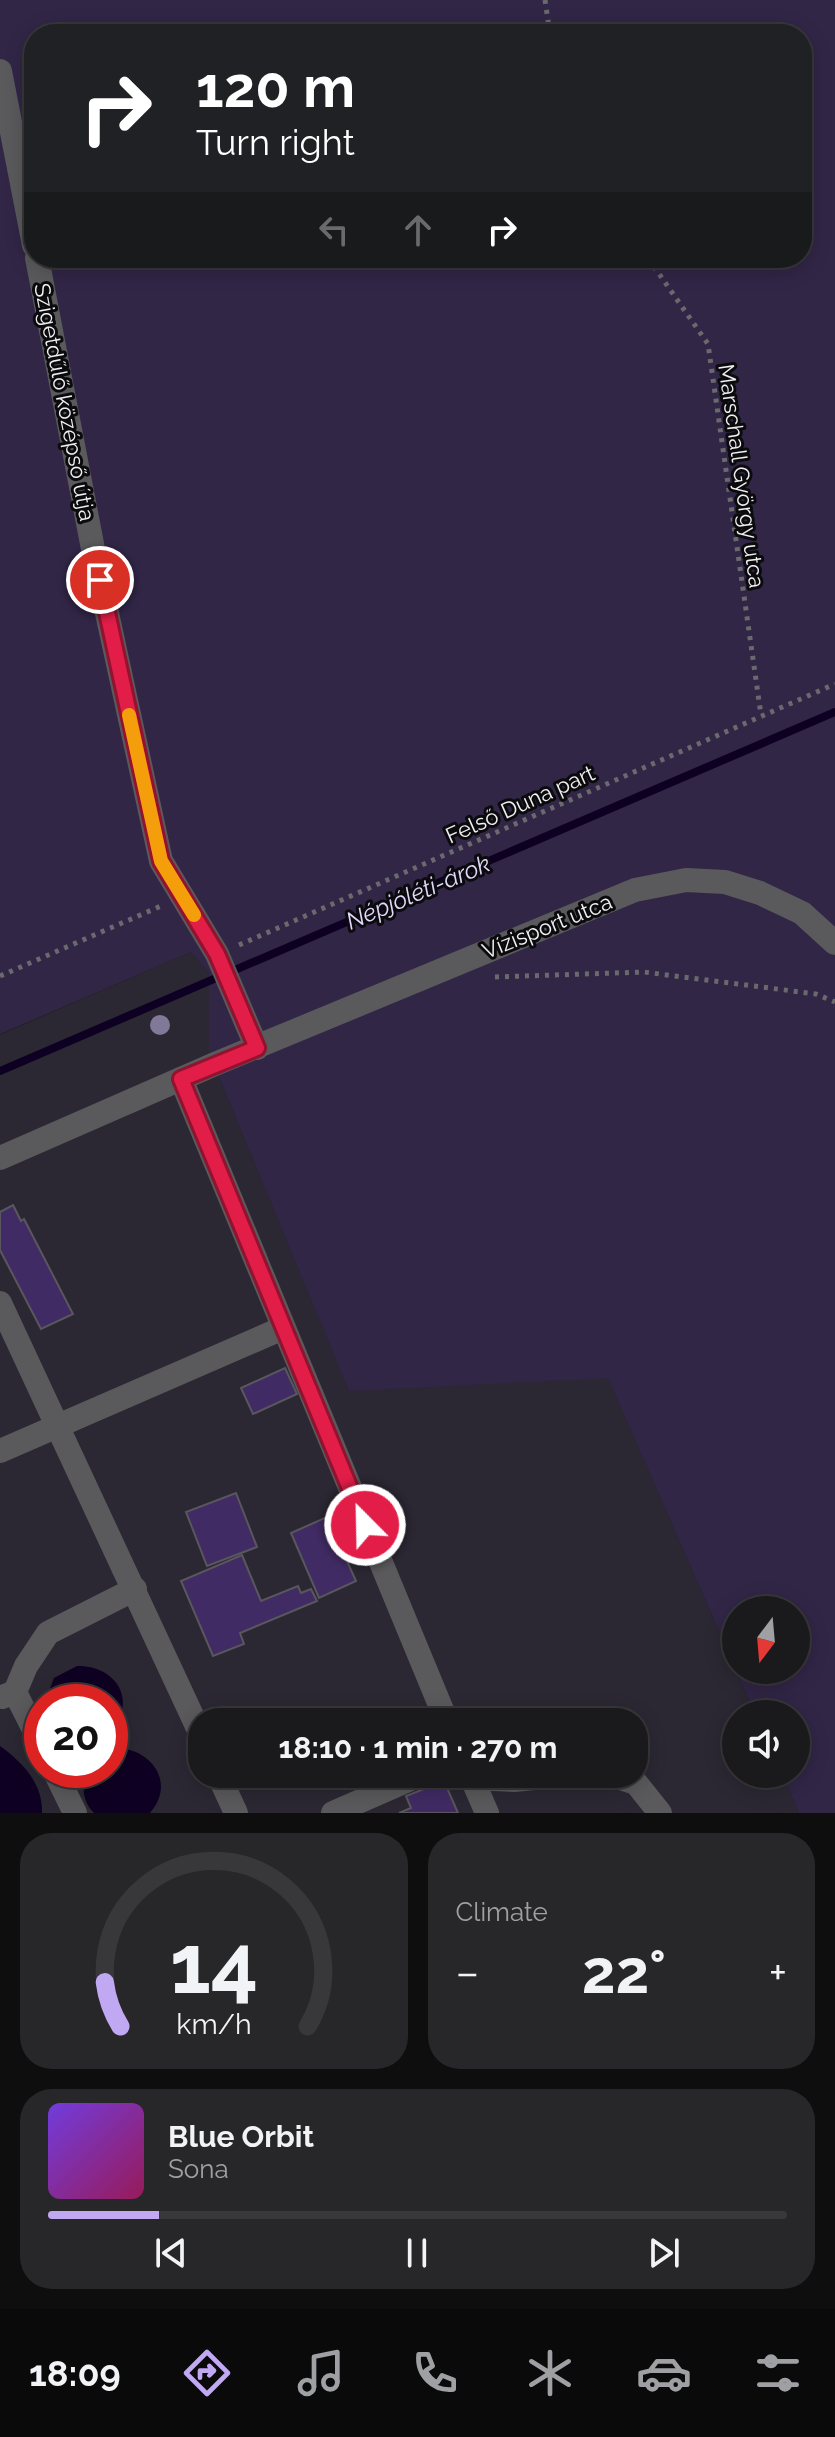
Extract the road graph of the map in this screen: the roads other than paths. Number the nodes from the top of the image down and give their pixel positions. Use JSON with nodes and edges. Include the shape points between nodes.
{"nodes":[{"id":1,"x":0,"y":71,"type":"edge"},
{"id":2,"x":24,"y":194,"type":"edge"},
{"id":3,"x":39,"y":268,"type":"edge"},
{"id":4,"x":835,"y":943,"type":"edge"},
{"id":5,"x":257,"y":1048,"type":"junction"},
{"id":6,"x":181,"y":1079,"type":"junction"},
{"id":7,"x":0,"y":1158,"type":"edge"},
{"id":8,"x":0,"y":1303,"type":"edge"},
{"id":9,"x":283,"y":1328,"type":"junction"},
{"id":10,"x":59,"y":1425,"type":"junction"},
{"id":11,"x":0,"y":1451,"type":"edge"},
{"id":12,"x":135,"y":1589,"type":"junction"},
{"id":13,"x":7,"y":1695,"type":"edge"},
{"id":14,"x":189,"y":1708,"type":"edge"},
{"id":15,"x":441,"y":1708,"type":"edge"},
{"id":16,"x":24,"y":1720,"type":"edge"},
{"id":17,"x":63,"y":1788,"type":"edge"},
{"id":18,"x":224,"y":1788,"type":"edge"},
{"id":19,"x":390,"y":1788,"type":"edge"},
{"id":20,"x":476,"y":1788,"type":"edge"},
{"id":21,"x":640,"y":1788,"type":"edge"},
{"id":22,"x":75,"y":1813,"type":"edge"},
{"id":23,"x":236,"y":1813,"type":"edge"},
{"id":24,"x":333,"y":1813,"type":"edge"},
{"id":25,"x":487,"y":1813,"type":"edge"},
{"id":26,"x":660,"y":1813,"type":"edge"}],
"edges":[{"from":1,"to":2,"type":"lane"},
{"from":3,"to":5,"type":"lane","name":"Szigetdűlő középső útja","via":[[161,861],[217,954]]},
{"from":4,"to":5,"type":"lane","name":"Vízisport utca","via":[[802,913],[760,893],[725,882],[686,880],[635,890]]},
{"from":5,"to":6,"type":"lane","name":"Vízisport utca"},
{"from":6,"to":7,"type":"lane","name":"Vízisport utca"},
{"from":6,"to":9,"type":"lane"},
{"from":8,"to":10,"type":"lane"},
{"from":9,"to":10,"type":"lane"},
{"from":9,"to":15,"type":"lane"},
{"from":10,"to":11,"type":"lane"},
{"from":10,"to":12,"type":"lane"},
{"from":12,"to":13,"type":"lane","via":[[48,1633]]},
{"from":12,"to":14,"type":"lane"},
{"from":13,"to":16,"type":"lane"},
{"from":17,"to":22,"type":"lane"},
{"from":18,"to":23,"type":"lane"},
{"from":19,"to":24,"type":"lane"},
{"from":20,"to":25,"type":"lane"},
{"from":21,"to":26,"type":"lane"}]}
